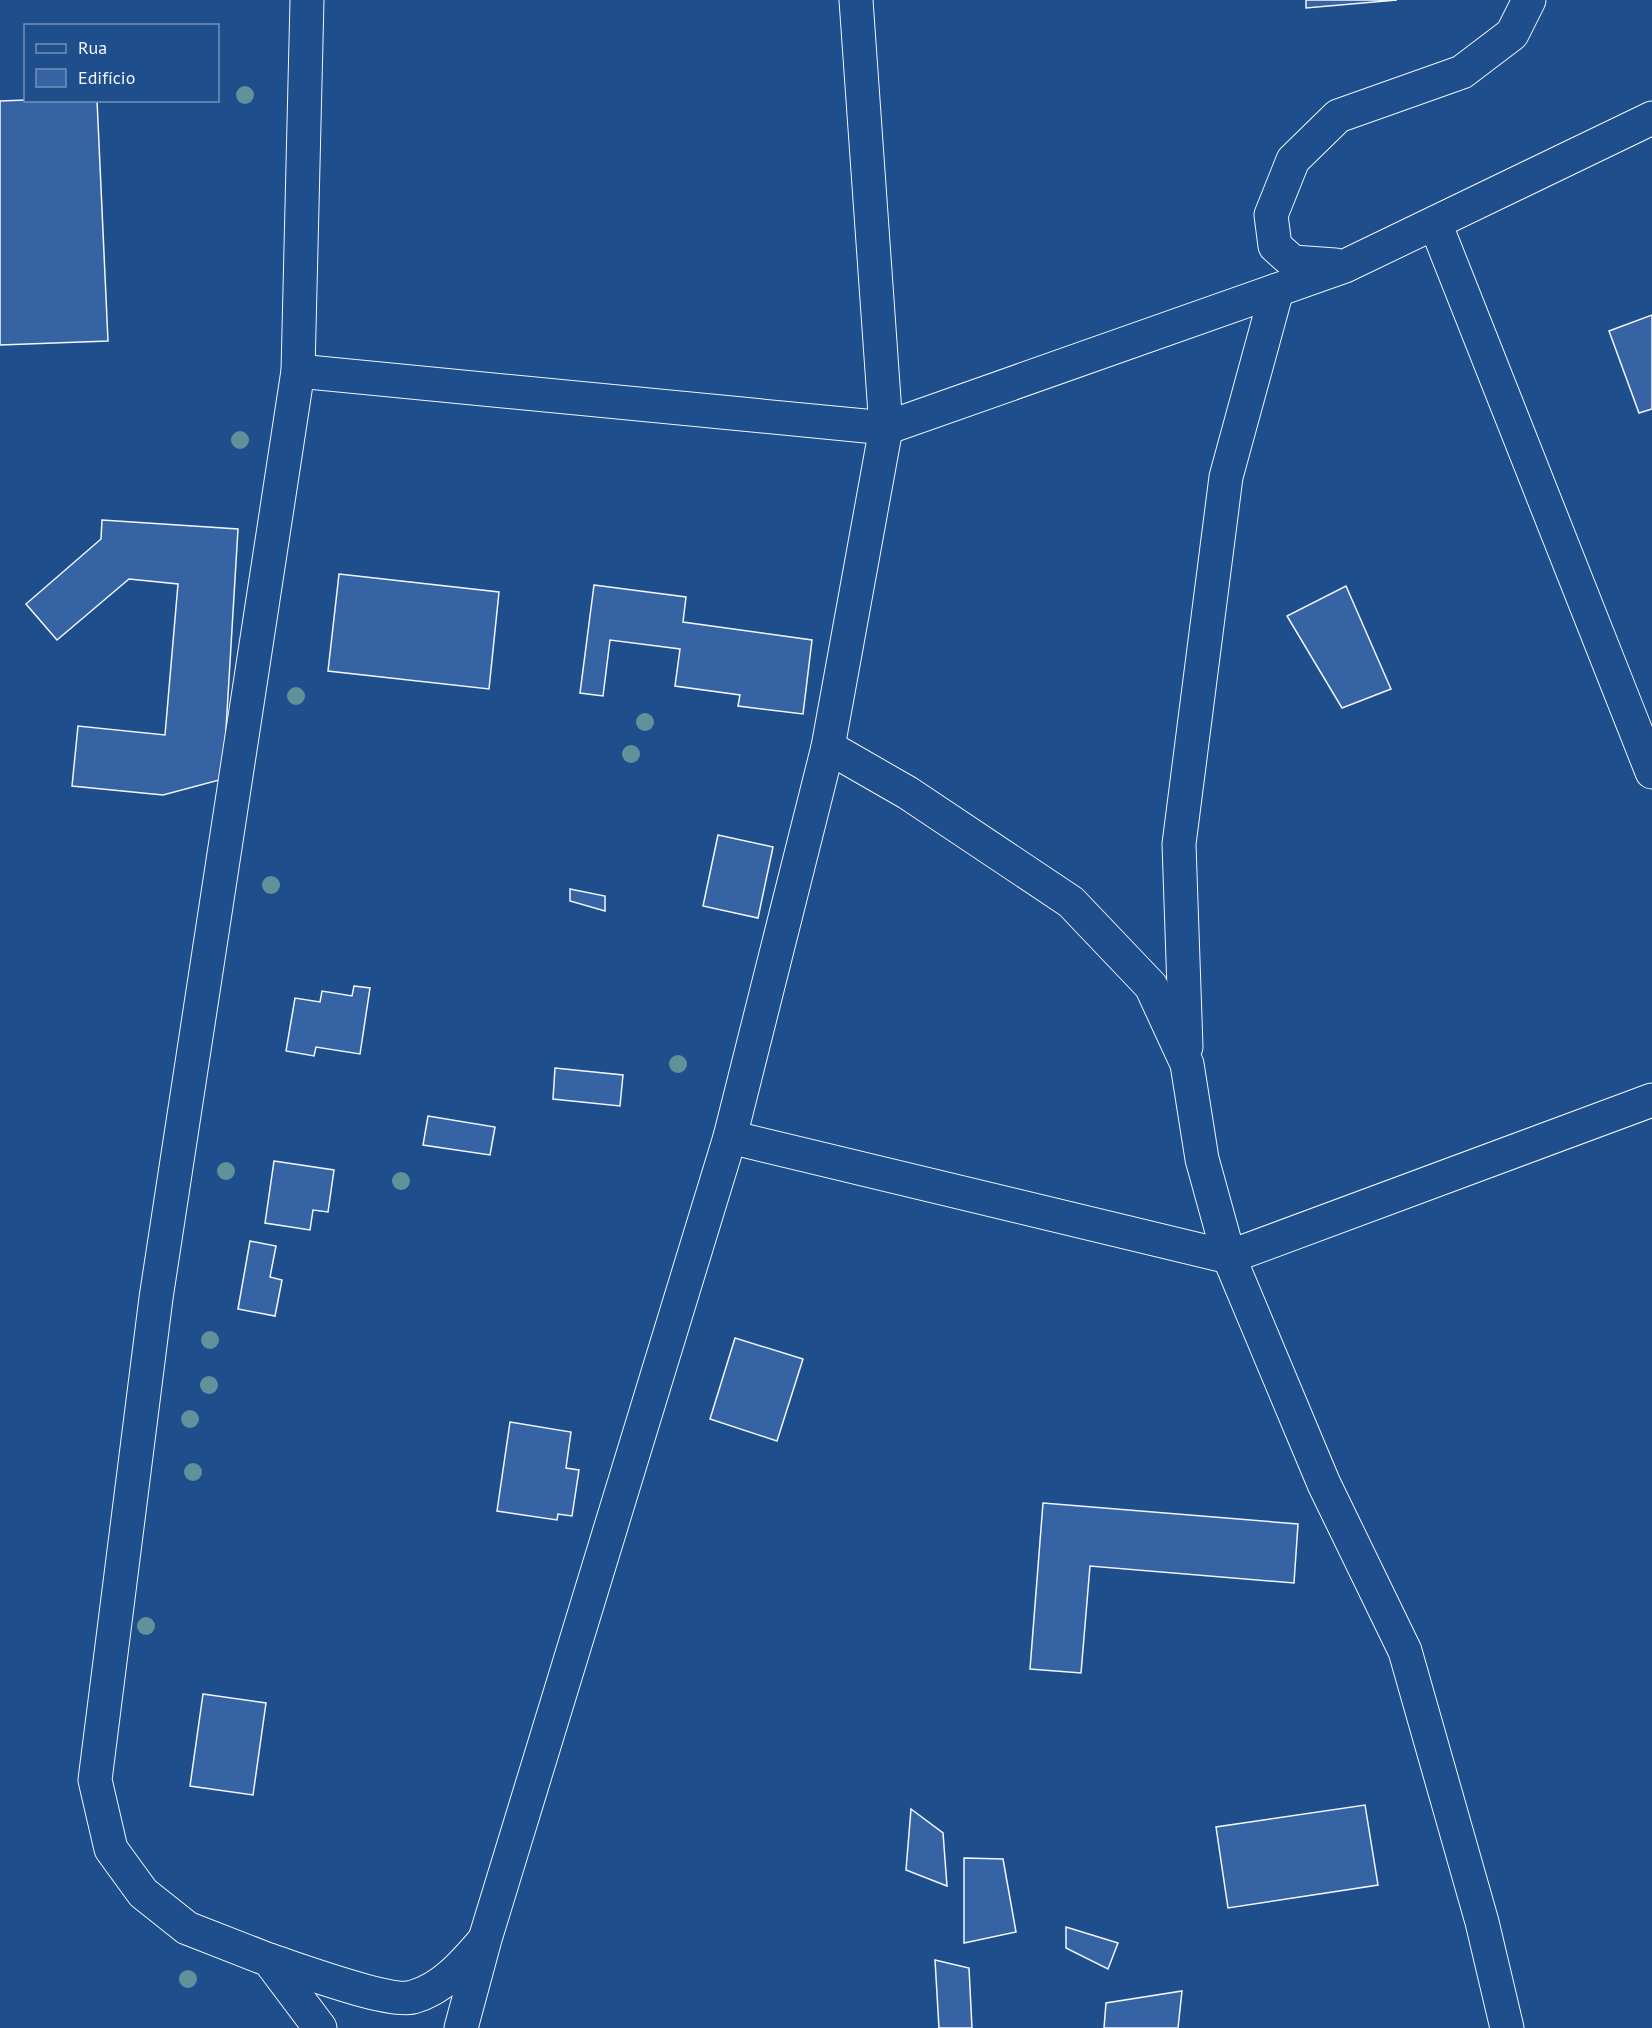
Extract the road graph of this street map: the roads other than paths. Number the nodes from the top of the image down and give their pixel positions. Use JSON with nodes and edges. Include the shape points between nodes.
{"nodes":[{"id":1,"x":307,"y":0,"type":"edge"},
{"id":2,"x":856,"y":0,"type":"edge"},
{"id":3,"x":1529,"y":0,"type":"edge"},
{"id":4,"x":1652,"y":118,"type":"edge"},
{"id":5,"x":1435,"y":223,"type":"junction"},
{"id":6,"x":1345,"y":266,"type":"junction"},
{"id":7,"x":1277,"y":290,"type":"junction"},
{"id":8,"x":298,"y":371,"type":"junction"},
{"id":9,"x":886,"y":428,"type":"junction"},
{"id":10,"x":828,"y":747,"type":"junction"},
{"id":11,"x":1652,"y":772,"type":"edge"},
{"id":12,"x":1187,"y":1064,"type":"junction"},
{"id":13,"x":1652,"y":1100,"type":"edge"},
{"id":14,"x":730,"y":1137,"type":"junction"},
{"id":15,"x":1229,"y":1257,"type":"junction"},
{"id":16,"x":485,"y":1939,"type":"junction"},
{"id":17,"x":270,"y":1960,"type":"junction"},
{"id":18,"x":320,"y":2028,"type":"edge"},
{"id":19,"x":461,"y":2028,"type":"edge"},
{"id":20,"x":1507,"y":2028,"type":"edge"}],
"edges":[{"from":1,"to":8,"type":"street"},
{"from":2,"to":9,"type":"street"},
{"from":3,"to":6,"type":"street","via":[[1512,34],[1462,72],[1338,116],[1293,160],[1271,215],[1275,246],[1293,262]]},
{"from":4,"to":5,"type":"street"},
{"from":5,"to":6,"type":"street"},
{"from":5,"to":11,"type":"street"},
{"from":6,"to":7,"type":"street"},
{"from":7,"to":9,"type":"street"},
{"from":7,"to":12,"type":"street","via":[[1226,477],[1179,844]]},
{"from":8,"to":9,"type":"street"},
{"from":8,"to":17,"type":"street","via":[[156,1298],[94,1780],[111,1849],[143,1893],[187,1928]]},
{"from":9,"to":10,"type":"street"},
{"from":10,"to":12,"type":"street","via":[[908,793],[1071,902],[1151,986]]},
{"from":10,"to":14,"type":"street"},
{"from":12,"to":15,"type":"street","via":[[1202,1159]]},
{"from":13,"to":15,"type":"street"},
{"from":14,"to":15,"type":"street"},
{"from":14,"to":16,"type":"street"},
{"from":15,"to":20,"type":"street","via":[[1324,1484],[1406,1651],[1482,1922]]},
{"from":16,"to":17,"type":"street","via":[[438,1986],[411,1998],[381,1995]]},
{"from":16,"to":19,"type":"street"},
{"from":17,"to":18,"type":"street"}]}
